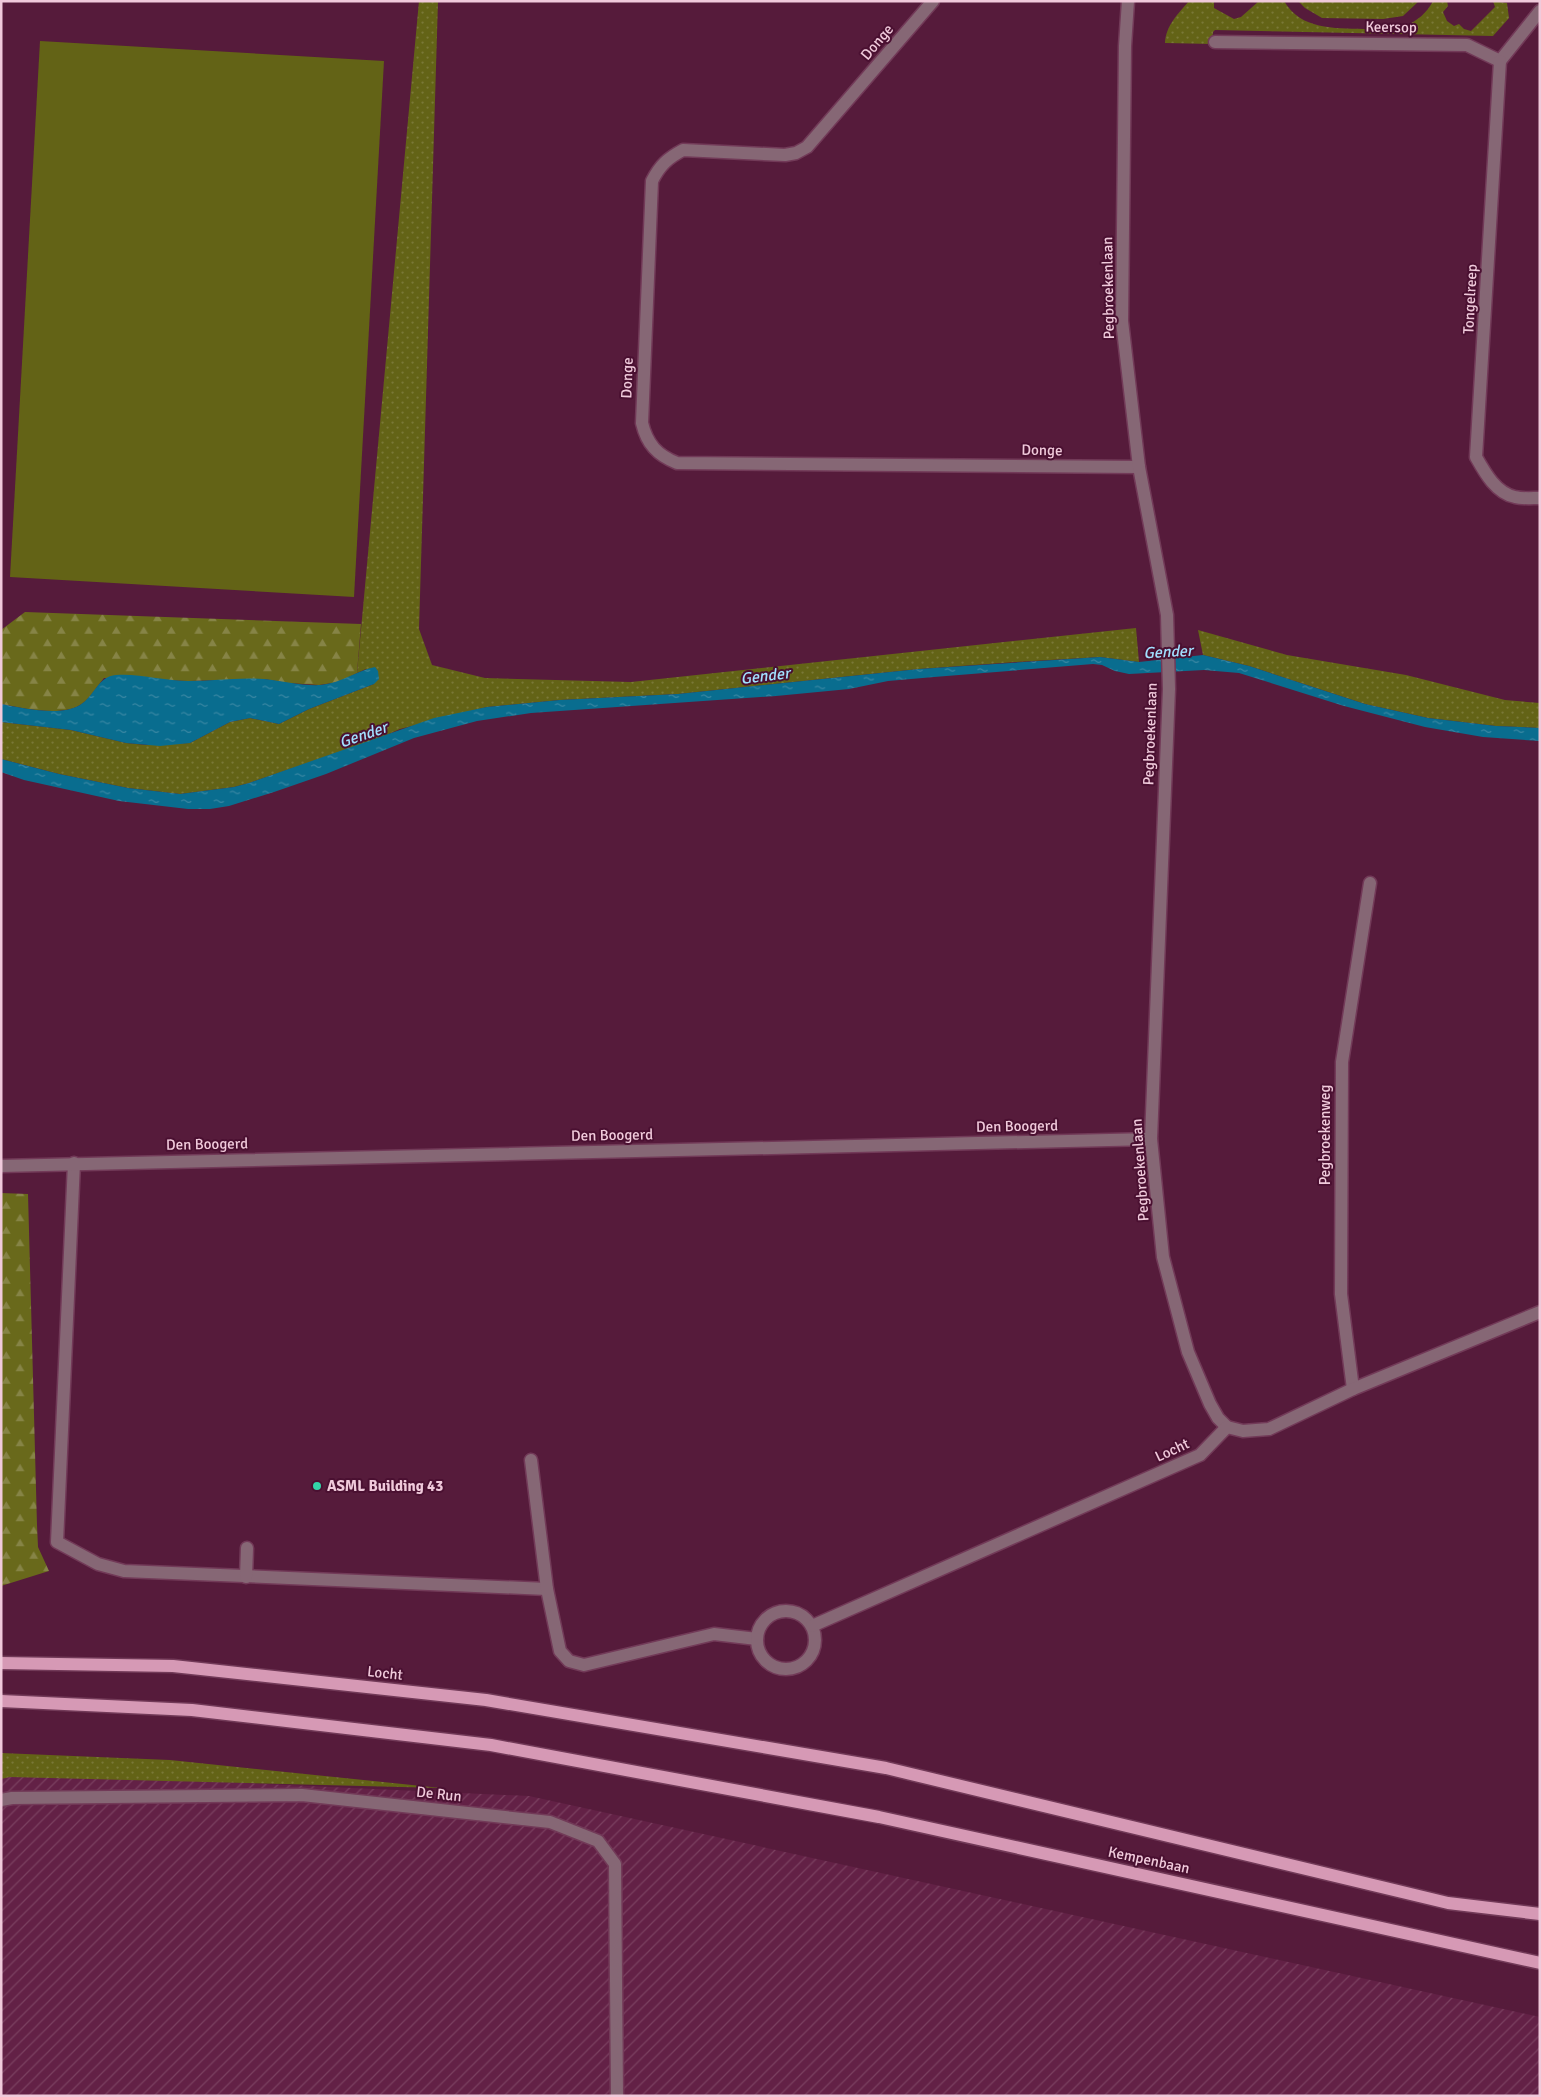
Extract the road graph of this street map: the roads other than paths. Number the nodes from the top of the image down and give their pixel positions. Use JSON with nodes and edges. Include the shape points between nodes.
{"nodes":[{"id":1,"x":933,"y":1,"type":"edge"},
{"id":2,"x":1128,"y":1,"type":"edge"},
{"id":3,"x":1540,"y":12,"type":"edge"},
{"id":4,"x":1215,"y":42,"type":"dead end"},
{"id":5,"x":1500,"y":61,"type":"junction"},
{"id":6,"x":1139,"y":467,"type":"junction"},
{"id":7,"x":1540,"y":498,"type":"edge"},
{"id":8,"x":1370,"y":883,"type":"dead end"},
{"id":9,"x":1151,"y":1140,"type":"junction"},
{"id":10,"x":74,"y":1163,"type":"junction"},
{"id":11,"x":1,"y":1166,"type":"edge"},
{"id":12,"x":1540,"y":1312,"type":"edge"},
{"id":13,"x":1353,"y":1389,"type":"junction"},
{"id":14,"x":1227,"y":1427,"type":"junction"},
{"id":15,"x":531,"y":1460,"type":"dead end"},
{"id":16,"x":247,"y":1548,"type":"dead end"},
{"id":17,"x":246,"y":1577,"type":"junction"},
{"id":18,"x":547,"y":1589,"type":"junction"},
{"id":19,"x":812,"y":1626,"type":"junction"},
{"id":20,"x":757,"y":1639,"type":"junction"},
{"id":21,"x":1,"y":1662,"type":"edge"},
{"id":22,"x":1,"y":1701,"type":"edge"},
{"id":23,"x":762,"y":1746,"type":"joint"},
{"id":24,"x":7,"y":1799,"type":"edge"},
{"id":25,"x":1540,"y":1914,"type":"edge"},
{"id":26,"x":1540,"y":1963,"type":"edge"},
{"id":27,"x":617,"y":2096,"type":"edge"}],
"edges":[{"from":1,"to":6,"type":"street","name":"Donge","via":[[807,148],[785,155],[683,150],[659,167],[652,181],[642,422],[645,437],[659,453],[677,463]]},
{"from":2,"to":6,"type":"street","name":"Pegbroekenlaan","via":[[1122,321]]},
{"from":3,"to":5,"type":"street"},
{"from":4,"to":5,"type":"street","name":"Keersop","via":[[1467,45]]},
{"from":5,"to":7,"type":"street","name":"Tongelreep","via":[[1476,457],[1498,488],[1515,498]]},
{"from":6,"to":9,"type":"street","name":"Pegbroekenlaan","via":[[1167,615],[1169,689]]},
{"from":8,"to":13,"type":"street","name":"Pegbroekenweg","via":[[1342,1062],[1341,1294]]},
{"from":9,"to":10,"type":"street","name":"Den Boogerd"},
{"from":9,"to":14,"type":"street","name":"Pegbroekenlaan","via":[[1163,1257],[1188,1352],[1210,1404]]},
{"from":10,"to":11,"type":"street","name":"Den Boogerd"},
{"from":10,"to":17,"type":"street","via":[[57,1542],[98,1564],[124,1571]]},
{"from":12,"to":13,"type":"street"},
{"from":13,"to":14,"type":"street","via":[[1269,1429],[1244,1431]]},
{"from":14,"to":19,"type":"street","name":"Locht","via":[[1200,1455]]},
{"from":15,"to":18,"type":"street"},
{"from":16,"to":17,"type":"street"},
{"from":17,"to":18,"type":"street"},
{"from":18,"to":20,"type":"street","via":[[560,1651],[569,1661],[584,1664],[714,1634]]},
{"from":19,"to":20,"type":"street","via":[[798,1613],[779,1611],[763,1621]]},
{"from":19,"to":20,"type":"street","via":[[816,1636],[815,1647],[803,1664],[793,1669],[772,1666],[758,1650]]},
{"from":21,"to":23,"type":"main road","name":"Locht","via":[[172,1666],[486,1700]]},
{"from":22,"to":26,"type":"main road","name":"Kempenbaan","via":[[192,1710],[491,1745],[879,1816]]},
{"from":23,"to":25,"type":"main road","name":"Kempenbaan","via":[[886,1768],[1448,1903]]},
{"from":24,"to":27,"type":"street","name":"De Run","via":[[302,1795],[550,1822],[598,1841],[615,1864]]}]}
